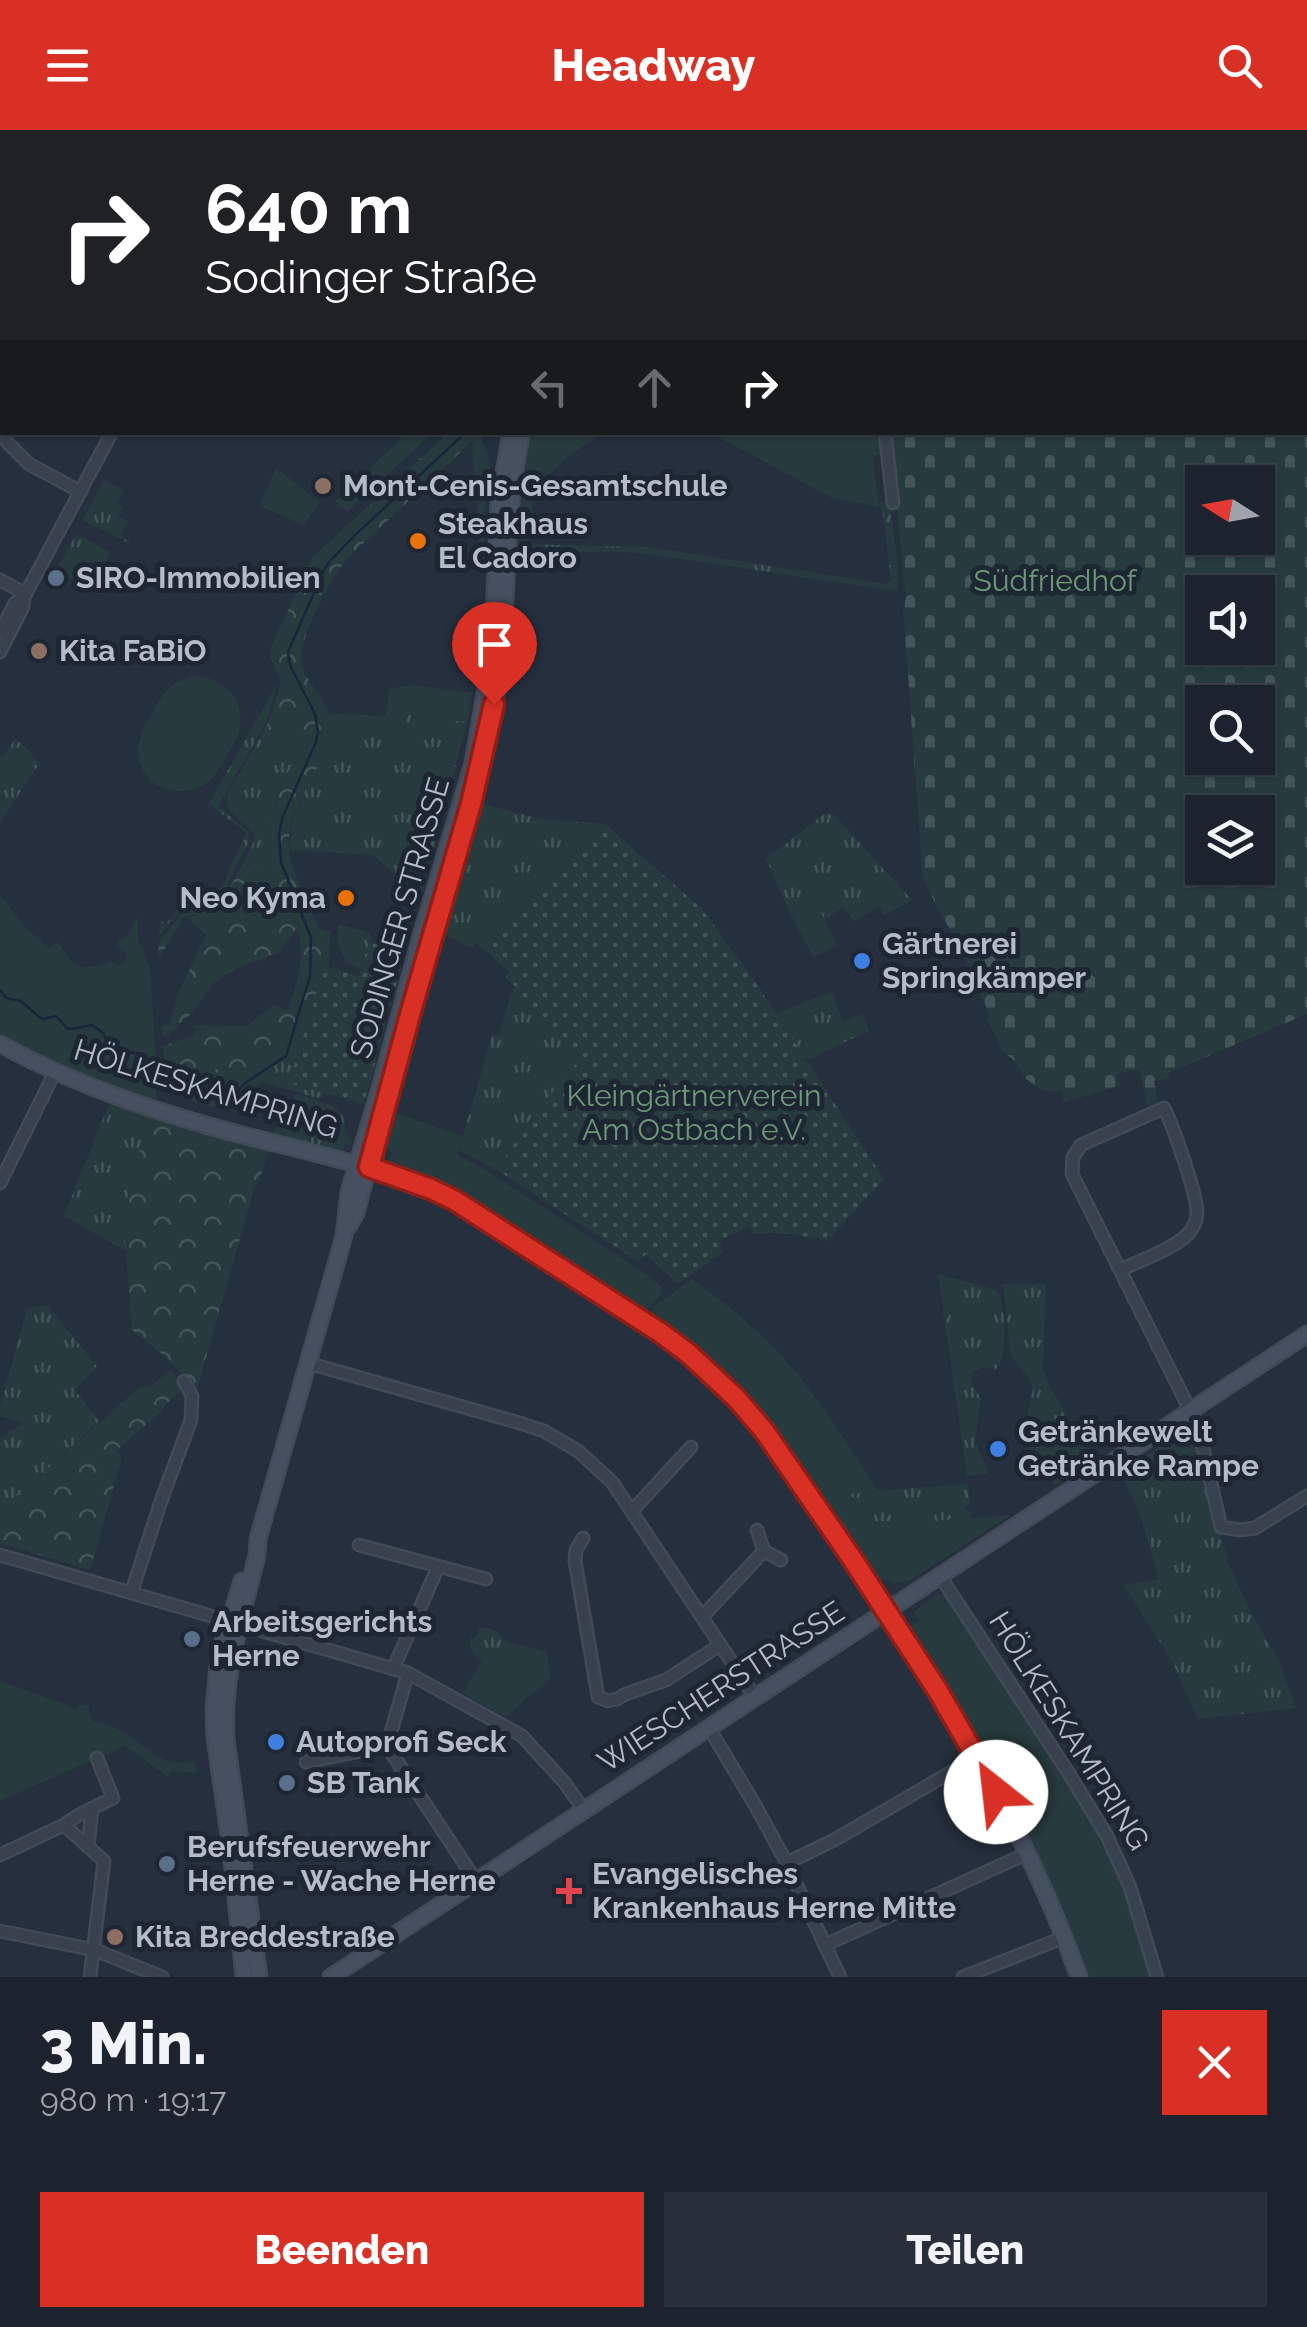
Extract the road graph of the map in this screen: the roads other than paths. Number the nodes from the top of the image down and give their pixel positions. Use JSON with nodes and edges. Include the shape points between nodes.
{"nodes":[{"id":1,"x":0,"y":435,"type":"edge"},
{"id":2,"x":110,"y":435,"type":"edge"},
{"id":3,"x":511,"y":435,"type":"edge"},
{"id":4,"x":521,"y":435,"type":"edge"},
{"id":5,"x":885,"y":435,"type":"edge"},
{"id":6,"x":81,"y":492,"type":"junction"},
{"id":7,"x":893,"y":503,"type":"dead end"},
{"id":8,"x":0,"y":580,"type":"edge"},
{"id":9,"x":25,"y":596,"type":"junction"},
{"id":10,"x":0,"y":632,"type":"edge"},
{"id":11,"x":0,"y":652,"type":"edge"},
{"id":12,"x":0,"y":1044,"type":"edge"},
{"id":13,"x":55,"y":1072,"type":"junction"},
{"id":14,"x":363,"y":1166,"type":"junction"},
{"id":15,"x":0,"y":1183,"type":"edge"},
{"id":16,"x":1120,"y":1270,"type":"junction"},
{"id":17,"x":1307,"y":1334,"type":"edge"},
{"id":18,"x":308,"y":1363,"type":"junction"},
{"id":19,"x":184,"y":1381,"type":"dead end"},
{"id":20,"x":1192,"y":1411,"type":"junction"},
{"id":21,"x":691,"y":1447,"type":"dead end"},
{"id":22,"x":1307,"y":1496,"type":"edge"},
{"id":23,"x":632,"y":1511,"type":"junction"},
{"id":24,"x":757,"y":1530,"type":"dead end"},
{"id":25,"x":583,"y":1538,"type":"dead end"},
{"id":26,"x":359,"y":1545,"type":"dead end"},
{"id":27,"x":764,"y":1551,"type":"junction"},
{"id":28,"x":0,"y":1555,"type":"edge"},
{"id":29,"x":781,"y":1560,"type":"dead end"},
{"id":30,"x":438,"y":1567,"type":"junction"},
{"id":31,"x":940,"y":1576,"type":"junction"},
{"id":32,"x":486,"y":1580,"type":"dead end"},
{"id":33,"x":132,"y":1592,"type":"junction"},
{"id":34,"x":886,"y":1611,"type":"junction"},
{"id":35,"x":702,"y":1617,"type":"junction"},
{"id":36,"x":234,"y":1623,"type":"junction"},
{"id":37,"x":720,"y":1645,"type":"junction"},
{"id":38,"x":394,"y":1669,"type":"junction"},
{"id":39,"x":408,"y":1673,"type":"junction"},
{"id":40,"x":754,"y":1698,"type":"junction"},
{"id":41,"x":708,"y":1728,"type":"junction"},
{"id":42,"x":388,"y":1746,"type":"junction"},
{"id":43,"x":977,"y":1757,"type":"junction"},
{"id":44,"x":97,"y":1758,"type":"dead end"},
{"id":45,"x":306,"y":1762,"type":"dead end"},
{"id":46,"x":92,"y":1809,"type":"junction"},
{"id":47,"x":584,"y":1810,"type":"junction"},
{"id":48,"x":64,"y":1825,"type":"junction"},
{"id":49,"x":88,"y":1847,"type":"junction"},
{"id":50,"x":1028,"y":1853,"type":"junction"},
{"id":51,"x":0,"y":1854,"type":"edge"},
{"id":52,"x":787,"y":1863,"type":"junction"},
{"id":53,"x":476,"y":1881,"type":"junction"},
{"id":54,"x":0,"y":1931,"type":"edge"},
{"id":55,"x":1065,"y":1937,"type":"junction"},
{"id":56,"x":825,"y":1945,"type":"junction"},
{"id":57,"x":95,"y":1950,"type":"junction"},
{"id":58,"x":260,"y":1974,"type":"edge"},
{"id":59,"x":90,"y":1977,"type":"edge"},
{"id":60,"x":162,"y":1977,"type":"edge"},
{"id":61,"x":244,"y":1977,"type":"edge"},
{"id":62,"x":331,"y":1977,"type":"edge"},
{"id":63,"x":840,"y":1977,"type":"edge"},
{"id":64,"x":963,"y":1977,"type":"edge"},
{"id":65,"x":1079,"y":1977,"type":"edge"},
{"id":66,"x":1157,"y":1977,"type":"edge"}],
"edges":[{"from":1,"to":6,"type":"street","via":[[29,464]]},
{"from":2,"to":6,"type":"street"},
{"from":3,"to":14,"type":"main road","name":"SODINGER STRASSE","via":[[490,665],[473,764]]},
{"from":4,"to":14,"type":"main road","name":"SODINGER STRASSE","via":[[488,734]]},
{"from":5,"to":7,"type":"street"},
{"from":6,"to":9,"type":"street"},
{"from":8,"to":9,"type":"street"},
{"from":9,"to":10,"type":"street"},
{"from":9,"to":11,"type":"street"},
{"from":12,"to":13,"type":"main road","name":"HÖLKESKAMPRING"},
{"from":13,"to":14,"type":"main road","name":"HÖLKESKAMPRING","via":[[118,1098]]},
{"from":13,"to":15,"type":"street"},
{"from":14,"to":18,"type":"main road","name":"SODINGER STRASSE","via":[[356,1212]]},
{"from":14,"to":34,"type":"main road","name":"HÖLKESKAMPRING","via":[[454,1200],[689,1354],[765,1432]]},
{"from":16,"to":16,"type":"street","via":[[1072,1174],[1073,1157],[1082,1145],[1164,1108],[1196,1202],[1194,1226]]},
{"from":16,"to":20,"type":"street"},
{"from":17,"to":20,"type":"main road","name":"WIESCHERSTRASSE"},
{"from":18,"to":23,"type":"street","via":[[544,1431],[594,1464]]},
{"from":18,"to":36,"type":"main road","name":"SODINGER STRASSE"},
{"from":19,"to":33,"type":"street","via":[[192,1396],[191,1420]]},
{"from":20,"to":22,"type":"street","via":[[1221,1528],[1255,1528]]},
{"from":20,"to":31,"type":"main road","name":"WIESCHERSTRASSE"},
{"from":21,"to":23,"type":"street"},
{"from":23,"to":35,"type":"street"},
{"from":24,"to":27,"type":"street"},
{"from":25,"to":37,"type":"street","via":[[574,1561],[598,1697],[617,1699],[666,1680]]},
{"from":26,"to":30,"type":"street"},
{"from":27,"to":29,"type":"street"},
{"from":27,"to":35,"type":"street"},
{"from":28,"to":33,"type":"street"},
{"from":30,"to":32,"type":"street"},
{"from":30,"to":38,"type":"street"},
{"from":31,"to":34,"type":"main road","name":"WIESCHERSTRASSE"},
{"from":31,"to":66,"type":"street","name":"HÖLKESKAMPRING","via":[[1107,1836]]},
{"from":33,"to":36,"type":"street"},
{"from":34,"to":40,"type":"main road","name":"WIESCHERSTRASSE"},
{"from":34,"to":43,"type":"main road","name":"HÖLKESKAMPRING"},
{"from":35,"to":37,"type":"street"},
{"from":36,"to":38,"type":"street"},
{"from":36,"to":58,"type":"main road","name":"SODINGER STRASSE","via":[[224,1720]]},
{"from":36,"to":61,"type":"main road","name":"SODINGER STRASSE","via":[[217,1664],[214,1724]]},
{"from":37,"to":40,"type":"street"},
{"from":38,"to":39,"type":"street"},
{"from":39,"to":42,"type":"street"},
{"from":39,"to":47,"type":"street","via":[[522,1736]]},
{"from":40,"to":41,"type":"main road","name":"WIESCHERSTRASSE"},
{"from":41,"to":47,"type":"main road","name":"WIESCHERSTRASSE"},
{"from":41,"to":52,"type":"street"},
{"from":42,"to":45,"type":"street"},
{"from":42,"to":53,"type":"street"},
{"from":43,"to":50,"type":"main road","name":"HÖLKESKAMPRING"},
{"from":43,"to":52,"type":"street"},
{"from":44,"to":46,"type":"street","via":[[114,1798]]},
{"from":46,"to":48,"type":"street"},
{"from":46,"to":49,"type":"street"},
{"from":47,"to":53,"type":"main road","name":"WIESCHERSTRASSE"},
{"from":48,"to":49,"type":"street"},
{"from":48,"to":51,"type":"street"},
{"from":49,"to":57,"type":"street","via":[[105,1856]]},
{"from":50,"to":55,"type":"main road","name":"HÖLKESKAMPRING"},
{"from":50,"to":56,"type":"street"},
{"from":52,"to":56,"type":"street"},
{"from":53,"to":62,"type":"main road","name":"WIESCHERSTRASSE"},
{"from":54,"to":57,"type":"street"},
{"from":55,"to":64,"type":"street"},
{"from":55,"to":65,"type":"main road","name":"HÖLKESKAMPRING"},
{"from":56,"to":63,"type":"street"},
{"from":57,"to":59,"type":"street"},
{"from":57,"to":60,"type":"street"}]}
